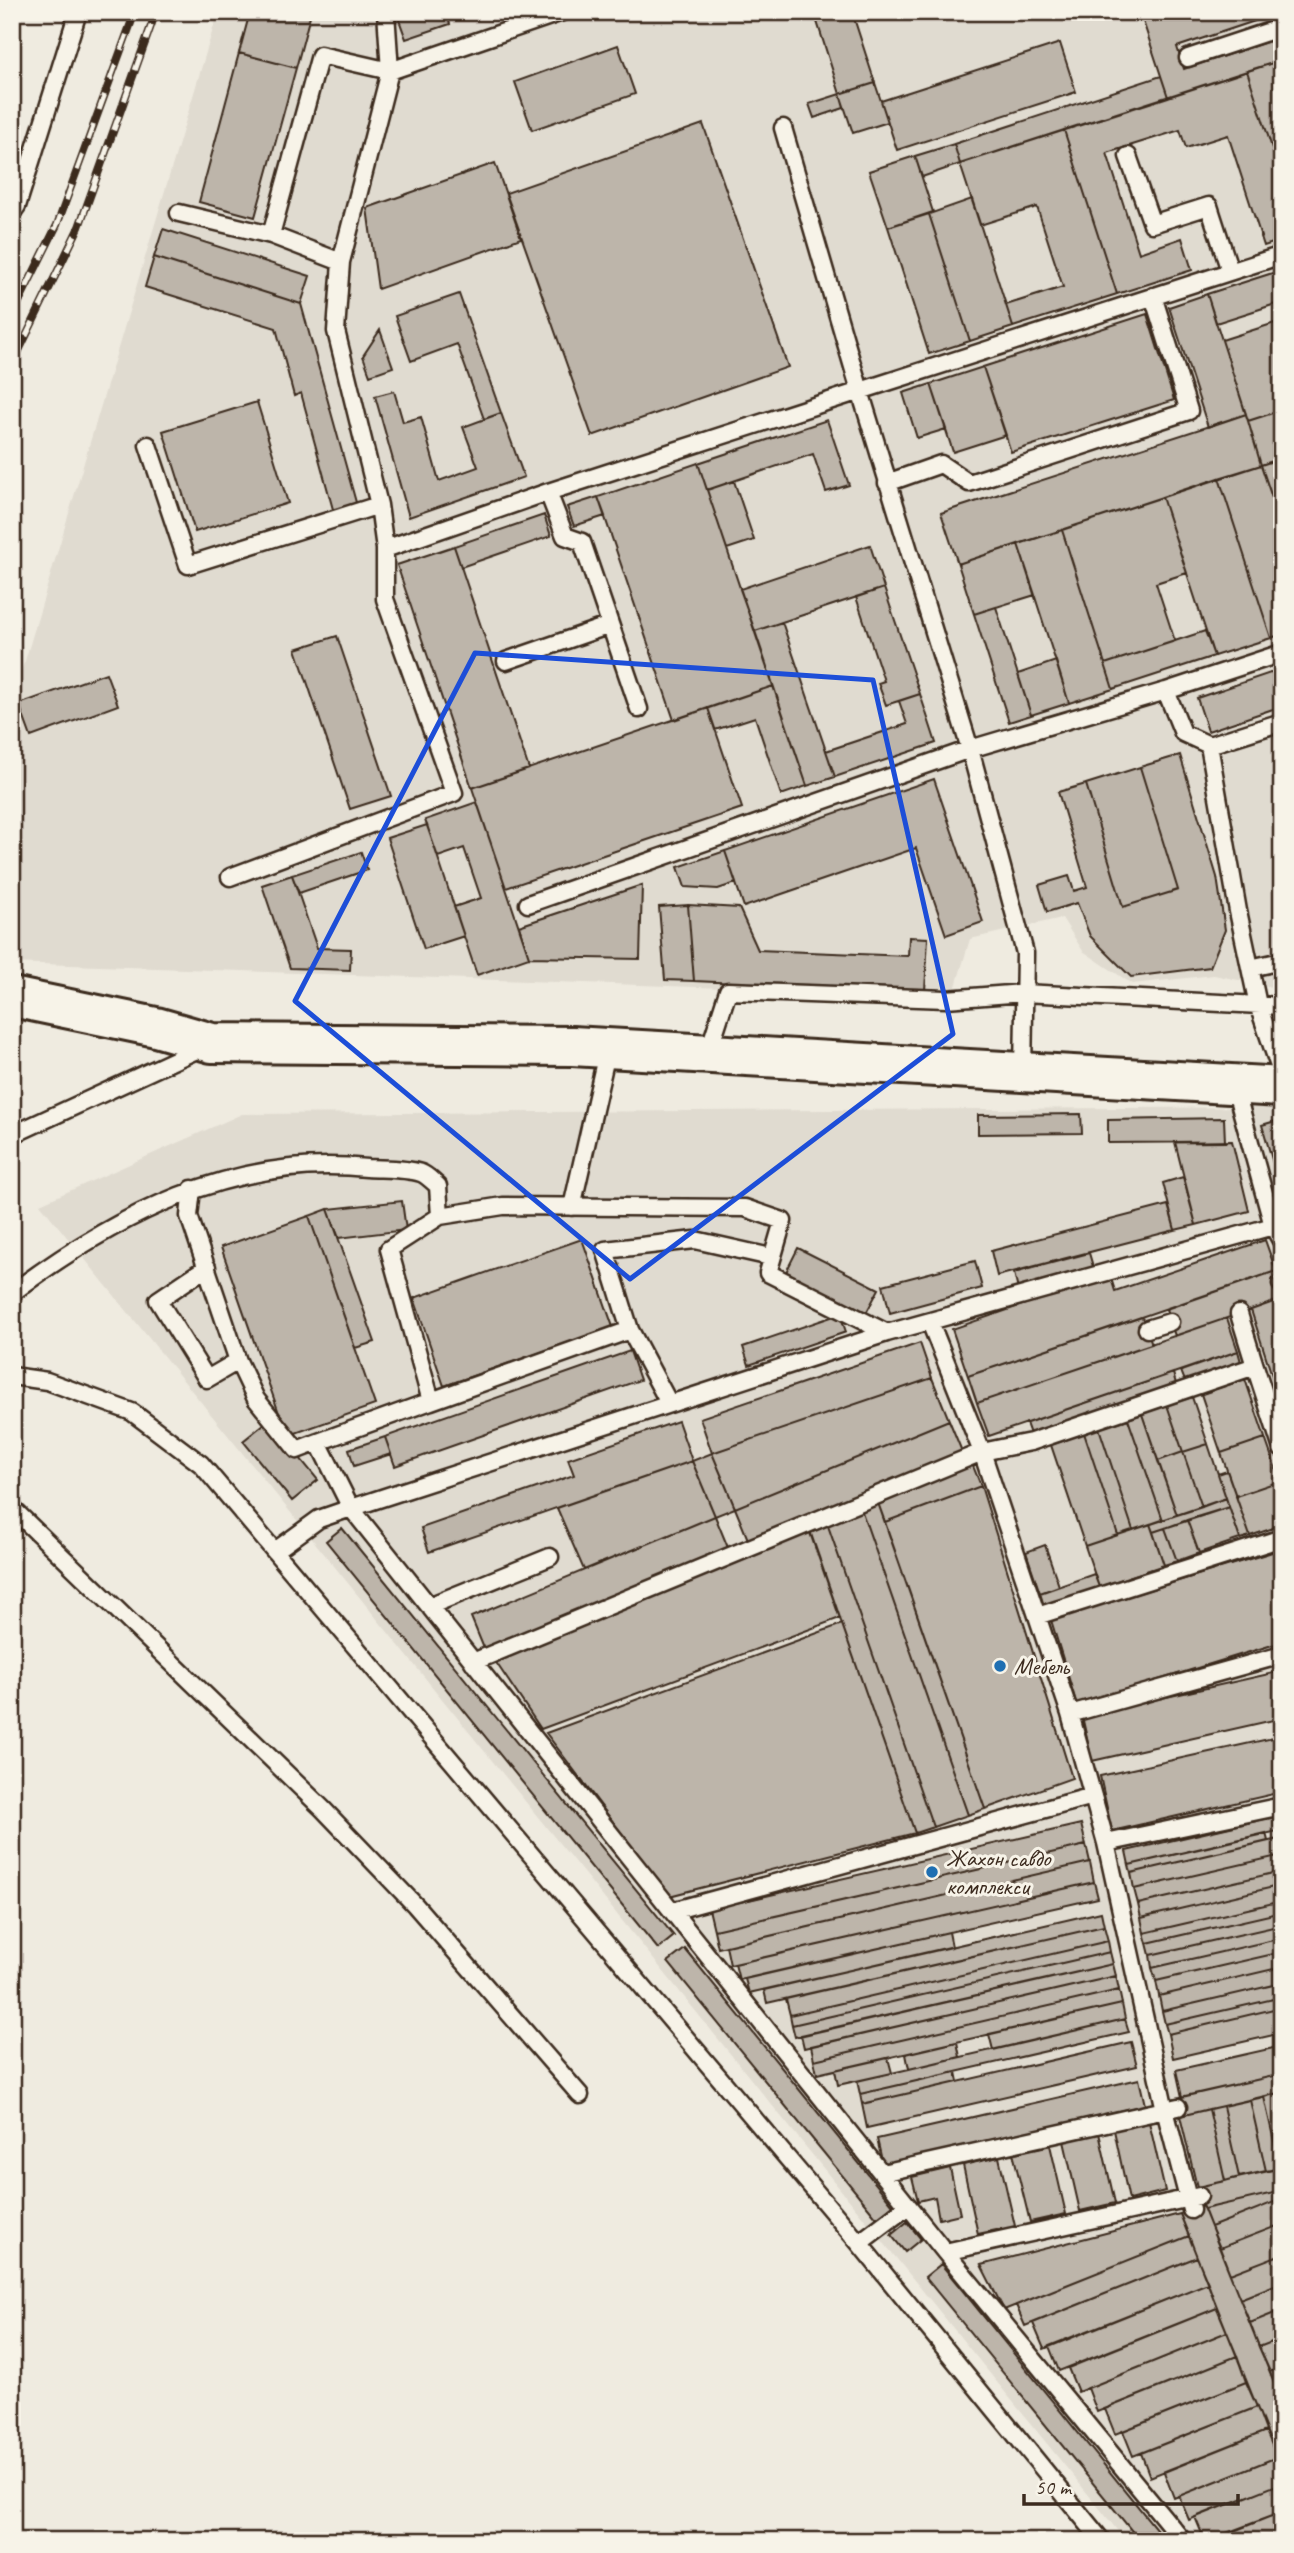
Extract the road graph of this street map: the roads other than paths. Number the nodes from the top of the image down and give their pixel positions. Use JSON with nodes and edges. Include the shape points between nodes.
{"nodes":[{"id":1,"x":78,"y":12,"type":"edge"},
{"id":2,"x":386,"y":12,"type":"edge"},
{"id":3,"x":562,"y":12,"type":"edge"},
{"id":4,"x":1282,"y":27,"type":"edge"},
{"id":5,"x":1188,"y":58,"type":"dead end"},
{"id":6,"x":390,"y":71,"type":"junction"},
{"id":7,"x":783,"y":128,"type":"dead end"},
{"id":8,"x":1128,"y":156,"type":"dead end"},
{"id":9,"x":12,"y":213,"type":"edge"},
{"id":10,"x":179,"y":213,"type":"dead end"},
{"id":11,"x":271,"y":235,"type":"junction"},
{"id":12,"x":1282,"y":255,"type":"edge"},
{"id":13,"x":341,"y":262,"type":"junction"},
{"id":14,"x":1230,"y":271,"type":"junction"},
{"id":15,"x":1153,"y":296,"type":"junction"},
{"id":16,"x":860,"y":390,"type":"junction"},
{"id":17,"x":148,"y":445,"type":"dead end"},
{"id":18,"x":887,"y":482,"type":"junction"},
{"id":19,"x":548,"y":492,"type":"junction"},
{"id":20,"x":379,"y":505,"type":"junction"},
{"id":21,"x":385,"y":549,"type":"junction"},
{"id":22,"x":610,"y":625,"type":"junction"},
{"id":23,"x":1282,"y":653,"type":"edge"},
{"id":24,"x":506,"y":661,"type":"dead end"},
{"id":25,"x":1166,"y":691,"type":"junction"},
{"id":26,"x":639,"y":709,"type":"dead end"},
{"id":27,"x":1282,"y":722,"type":"edge"},
{"id":28,"x":1209,"y":745,"type":"junction"},
{"id":29,"x":970,"y":749,"type":"junction"},
{"id":30,"x":230,"y":877,"type":"dead end"},
{"id":31,"x":528,"y":904,"type":"dead end"},
{"id":32,"x":1282,"y":961,"type":"edge"},
{"id":33,"x":1250,"y":968,"type":"junction"},
{"id":34,"x":1023,"y":993,"type":"junction"},
{"id":35,"x":12,"y":997,"type":"edge"},
{"id":36,"x":1258,"y":1005,"type":"junction"},
{"id":37,"x":1282,"y":1006,"type":"edge"},
{"id":38,"x":212,"y":1043,"type":"junction"},
{"id":39,"x":608,"y":1048,"type":"junction"},
{"id":40,"x":708,"y":1053,"type":"junction"},
{"id":41,"x":1023,"y":1072,"type":"junction"},
{"id":42,"x":1282,"y":1074,"type":"edge"},
{"id":43,"x":1234,"y":1084,"type":"junction"},
{"id":44,"x":1282,"y":1087,"type":"edge"},
{"id":45,"x":12,"y":1135,"type":"edge"},
{"id":46,"x":192,"y":1189,"type":"junction"},
{"id":47,"x":572,"y":1207,"type":"junction"},
{"id":48,"x":440,"y":1216,"type":"junction"},
{"id":49,"x":1273,"y":1226,"type":"junction"},
{"id":50,"x":1282,"y":1242,"type":"edge"},
{"id":51,"x":771,"y":1257,"type":"junction"},
{"id":52,"x":207,"y":1267,"type":"junction"},
{"id":53,"x":12,"y":1293,"type":"edge"},
{"id":54,"x":1239,"y":1314,"type":"dead end"},
{"id":55,"x":930,"y":1322,"type":"junction"},
{"id":56,"x":1170,"y":1322,"type":"dead end"},
{"id":57,"x":1147,"y":1329,"type":"dead end"},
{"id":58,"x":630,"y":1330,"type":"junction"},
{"id":59,"x":887,"y":1333,"type":"junction"},
{"id":60,"x":238,"y":1361,"type":"junction"},
{"id":61,"x":1255,"y":1366,"type":"junction"},
{"id":62,"x":12,"y":1376,"type":"edge"},
{"id":63,"x":431,"y":1401,"type":"junction"},
{"id":64,"x":669,"y":1403,"type":"junction"},
{"id":65,"x":318,"y":1442,"type":"junction"},
{"id":66,"x":1282,"y":1449,"type":"edge"},
{"id":67,"x":982,"y":1452,"type":"junction"},
{"id":68,"x":12,"y":1508,"type":"edge"},
{"id":69,"x":351,"y":1508,"type":"junction"},
{"id":70,"x":1282,"y":1538,"type":"edge"},
{"id":71,"x":275,"y":1551,"type":"junction"},
{"id":72,"x":550,"y":1557,"type":"dead end"},
{"id":73,"x":429,"y":1606,"type":"junction"},
{"id":74,"x":1037,"y":1616,"type":"junction"},
{"id":75,"x":1282,"y":1655,"type":"edge"},
{"id":76,"x":473,"y":1661,"type":"junction"},
{"id":77,"x":1070,"y":1714,"type":"junction"},
{"id":78,"x":1093,"y":1796,"type":"junction"},
{"id":79,"x":1282,"y":1806,"type":"edge"},
{"id":80,"x":1106,"y":1843,"type":"junction"},
{"id":81,"x":673,"y":1912,"type":"junction"},
{"id":82,"x":580,"y":2095,"type":"dead end"},
{"id":83,"x":1171,"y":2108,"type":"junction"},
{"id":84,"x":883,"y":2173,"type":"junction"},
{"id":85,"x":908,"y":2206,"type":"junction"},
{"id":86,"x":859,"y":2243,"type":"junction"},
{"id":87,"x":945,"y":2252,"type":"junction"},
{"id":88,"x":1102,"y":2541,"type":"edge"},
{"id":89,"x":1183,"y":2541,"type":"edge"}],
"edges":[{"from":1,"to":9,"type":"lane"},
{"from":2,"to":6,"type":"lane"},
{"from":3,"to":6,"type":"lane"},
{"from":4,"to":5,"type":"lane"},
{"from":6,"to":11,"type":"lane","via":[[320,55]]},
{"from":6,"to":13,"type":"lane"},
{"from":7,"to":16,"type":"lane"},
{"from":8,"to":14,"type":"lane","via":[[1152,224],[1209,206]]},
{"from":10,"to":11,"type":"lane"},
{"from":11,"to":13,"type":"lane"},
{"from":12,"to":14,"type":"lane"},
{"from":13,"to":20,"type":"lane","via":[[336,331]]},
{"from":14,"to":15,"type":"lane"},
{"from":15,"to":16,"type":"lane"},
{"from":15,"to":18,"type":"lane","via":[[1189,411],[969,483],[941,464]]},
{"from":16,"to":18,"type":"lane"},
{"from":16,"to":19,"type":"lane"},
{"from":17,"to":20,"type":"lane","via":[[188,565]]},
{"from":18,"to":29,"type":"lane"},
{"from":19,"to":21,"type":"lane"},
{"from":19,"to":22,"type":"lane","via":[[565,536],[582,542]]},
{"from":20,"to":21,"type":"lane"},
{"from":21,"to":30,"type":"lane","via":[[385,599],[454,793]]},
{"from":22,"to":24,"type":"lane"},
{"from":22,"to":26,"type":"lane"},
{"from":23,"to":25,"type":"lane"},
{"from":25,"to":28,"type":"lane","via":[[1183,733]]},
{"from":25,"to":29,"type":"lane"},
{"from":27,"to":28,"type":"lane"},
{"from":28,"to":33,"type":"lane"},
{"from":29,"to":31,"type":"lane"},
{"from":29,"to":34,"type":"lane","via":[[1025,953]]},
{"from":32,"to":33,"type":"lane"},
{"from":33,"to":36,"type":"lane"},
{"from":34,"to":36,"type":"lane"},
{"from":34,"to":40,"type":"lane","via":[[946,999],[728,991]]},
{"from":34,"to":41,"type":"lane"},
{"from":35,"to":38,"type":"main road"},
{"from":36,"to":37,"type":"lane"},
{"from":36,"to":42,"type":"lane"},
{"from":38,"to":39,"type":"main road"},
{"from":38,"to":45,"type":"lane"},
{"from":39,"to":40,"type":"main road"},
{"from":39,"to":47,"type":"lane"},
{"from":40,"to":41,"type":"main road"},
{"from":41,"to":43,"type":"main road"},
{"from":43,"to":44,"type":"main road"},
{"from":43,"to":49,"type":"lane"},
{"from":46,"to":48,"type":"lane","via":[[261,1172],[330,1164],[422,1173],[438,1186]]},
{"from":46,"to":52,"type":"lane","via":[[189,1216]]},
{"from":46,"to":53,"type":"lane","via":[[61,1256]]},
{"from":47,"to":48,"type":"lane","via":[[503,1206]]},
{"from":47,"to":51,"type":"lane","via":[[745,1208],[783,1221]]},
{"from":48,"to":63,"type":"lane","via":[[389,1249]]},
{"from":49,"to":50,"type":"lane"},
{"from":49,"to":55,"type":"lane"},
{"from":51,"to":58,"type":"lane","via":[[695,1240],[605,1250]]},
{"from":51,"to":59,"type":"lane","via":[[768,1273]]},
{"from":52,"to":60,"type":"lane"},
{"from":52,"to":60,"type":"lane","via":[[158,1300],[207,1379]]},
{"from":54,"to":61,"type":"lane"},
{"from":55,"to":59,"type":"lane"},
{"from":55,"to":67,"type":"lane","via":[[966,1391]]},
{"from":56,"to":57,"type":"lane"},
{"from":58,"to":63,"type":"lane"},
{"from":58,"to":64,"type":"lane"},
{"from":59,"to":64,"type":"lane"},
{"from":60,"to":65,"type":"lane","via":[[256,1399],[296,1450]]},
{"from":61,"to":66,"type":"lane"},
{"from":61,"to":67,"type":"lane","via":[[1031,1442]]},
{"from":62,"to":71,"type":"lane","via":[[47,1381],[132,1412],[201,1464]]},
{"from":63,"to":65,"type":"lane"},
{"from":64,"to":69,"type":"lane"},
{"from":65,"to":69,"type":"lane"},
{"from":67,"to":74,"type":"lane"},
{"from":67,"to":76,"type":"lane"},
{"from":68,"to":82,"type":"lane","via":[[332,1819],[415,1905]]},
{"from":69,"to":71,"type":"lane","via":[[319,1518]]},
{"from":69,"to":73,"type":"lane"},
{"from":70,"to":74,"type":"lane"},
{"from":71,"to":86,"type":"lane"},
{"from":72,"to":73,"type":"lane"},
{"from":73,"to":76,"type":"lane"},
{"from":74,"to":77,"type":"lane"},
{"from":75,"to":77,"type":"lane"},
{"from":76,"to":81,"type":"lane"},
{"from":77,"to":78,"type":"lane"},
{"from":78,"to":80,"type":"lane"},
{"from":78,"to":81,"type":"lane"},
{"from":79,"to":80,"type":"lane"},
{"from":80,"to":83,"type":"lane"},
{"from":81,"to":84,"type":"lane"},
{"from":83,"to":84,"type":"lane"},
{"from":83,"to":87,"type":"lane","via":[[1192,2202]]},
{"from":84,"to":85,"type":"lane"},
{"from":85,"to":86,"type":"lane"},
{"from":85,"to":87,"type":"lane"},
{"from":86,"to":88,"type":"lane"},
{"from":87,"to":89,"type":"lane"}]}
